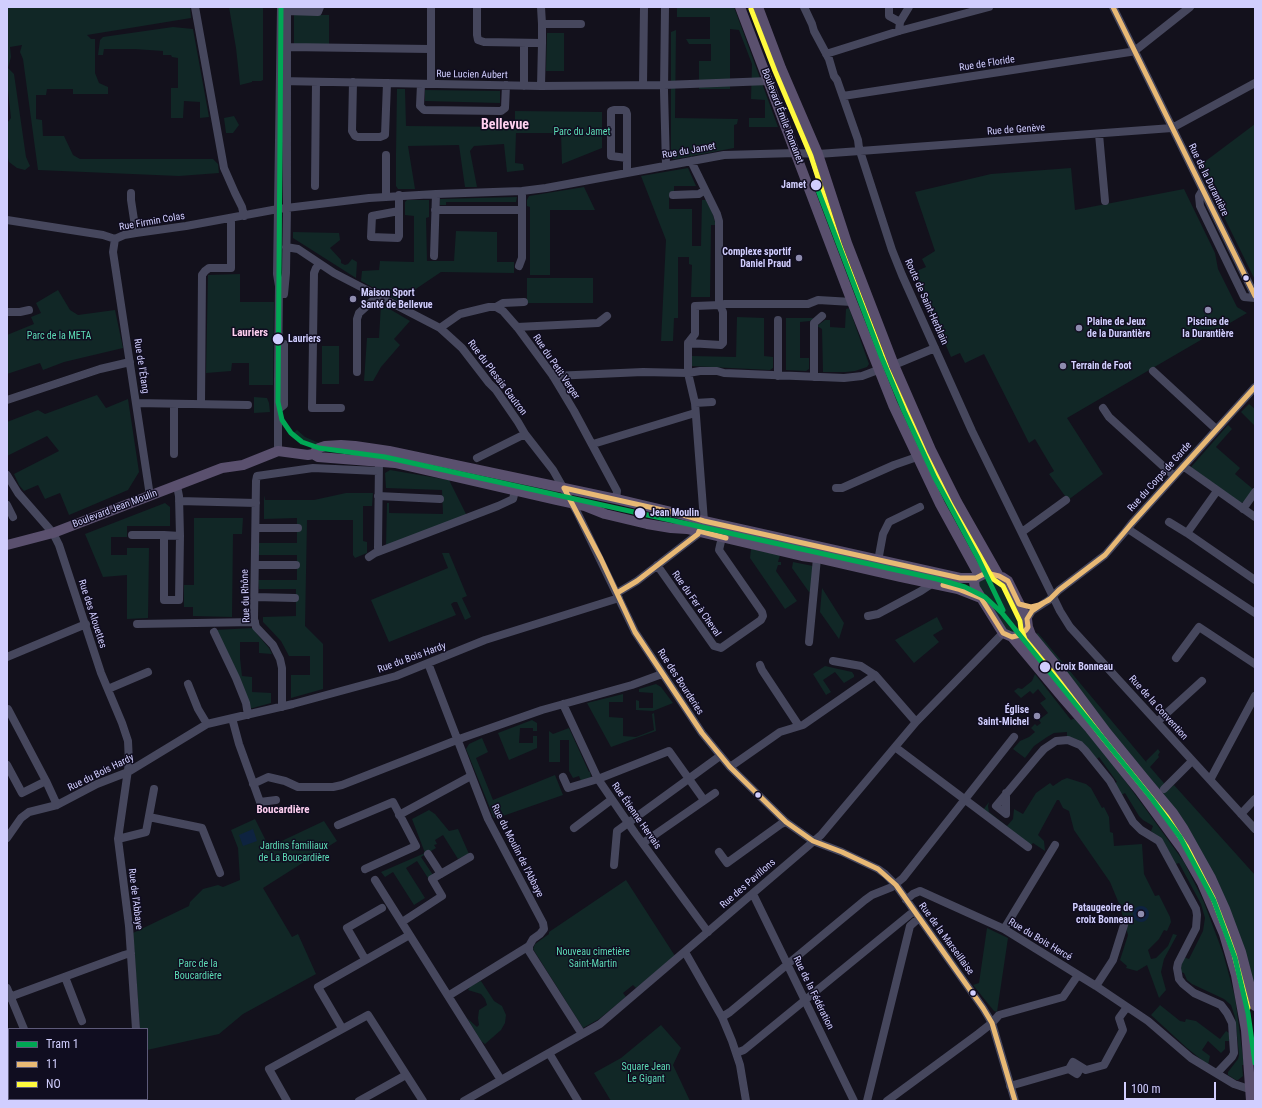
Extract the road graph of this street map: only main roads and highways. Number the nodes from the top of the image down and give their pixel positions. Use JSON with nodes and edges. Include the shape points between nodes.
{"nodes":[{"id":1,"x":740,"y":7,"type":"edge"},
{"id":2,"x":758,"y":7,"type":"edge"},
{"id":3,"x":313,"y":454,"type":"junction"},
{"id":4,"x":7,"y":545,"type":"edge"},
{"id":5,"x":999,"y":576,"type":"junction"},
{"id":6,"x":977,"y":577,"type":"junction"},
{"id":7,"x":981,"y":598,"type":"junction"},
{"id":8,"x":1027,"y":623,"type":"junction"},
{"id":9,"x":1008,"y":635,"type":"junction"},
{"id":10,"x":1255,"y":1006,"type":"edge"},
{"id":11,"x":1251,"y":1101,"type":"edge"}],
"edges":[{"from":1,"to":6,"type":"main road","name":"Boulevard Émile Romanet","via":[[878,370],[917,457]]},
{"from":2,"to":5,"type":"main road","name":"Boulevard Émile Romanet","via":[[818,154],[848,243],[894,364],[931,450]]},
{"from":3,"to":4,"type":"main road","name":"Boulevard Jean Moulin","via":[[279,451],[243,465],[222,468],[53,533]]},
{"from":3,"to":6,"type":"main road","via":[[325,446],[378,449],[616,499],[960,578]]},
{"from":3,"to":7,"type":"main road","via":[[318,457],[379,466],[395,463],[585,506],[605,514],[647,524],[687,528],[802,556],[958,589]]},
{"from":5,"to":6,"type":"main road","via":[[986,574]]},
{"from":5,"to":8,"type":"main road","name":"Boulevard Émile Romanet","via":[[1008,581]]},
{"from":6,"to":7,"type":"main road","name":"Boulevard Émile Romanet","via":[[974,582],[975,588]]},
{"from":7,"to":9,"type":"main road","name":"Boulevard Émile Romanet"},
{"from":8,"to":9,"type":"main road","via":[[1020,636]]},
{"from":8,"to":10,"type":"main road","name":"Boulevard Émile Romanet","via":[[1031,635],[1183,828],[1225,909],[1241,952]]},
{"from":9,"to":11,"type":"main road","name":"Boulevard Émile Romanet","via":[[1090,728],[1139,790],[1196,871],[1224,934],[1236,975],[1246,1024]]}]}
